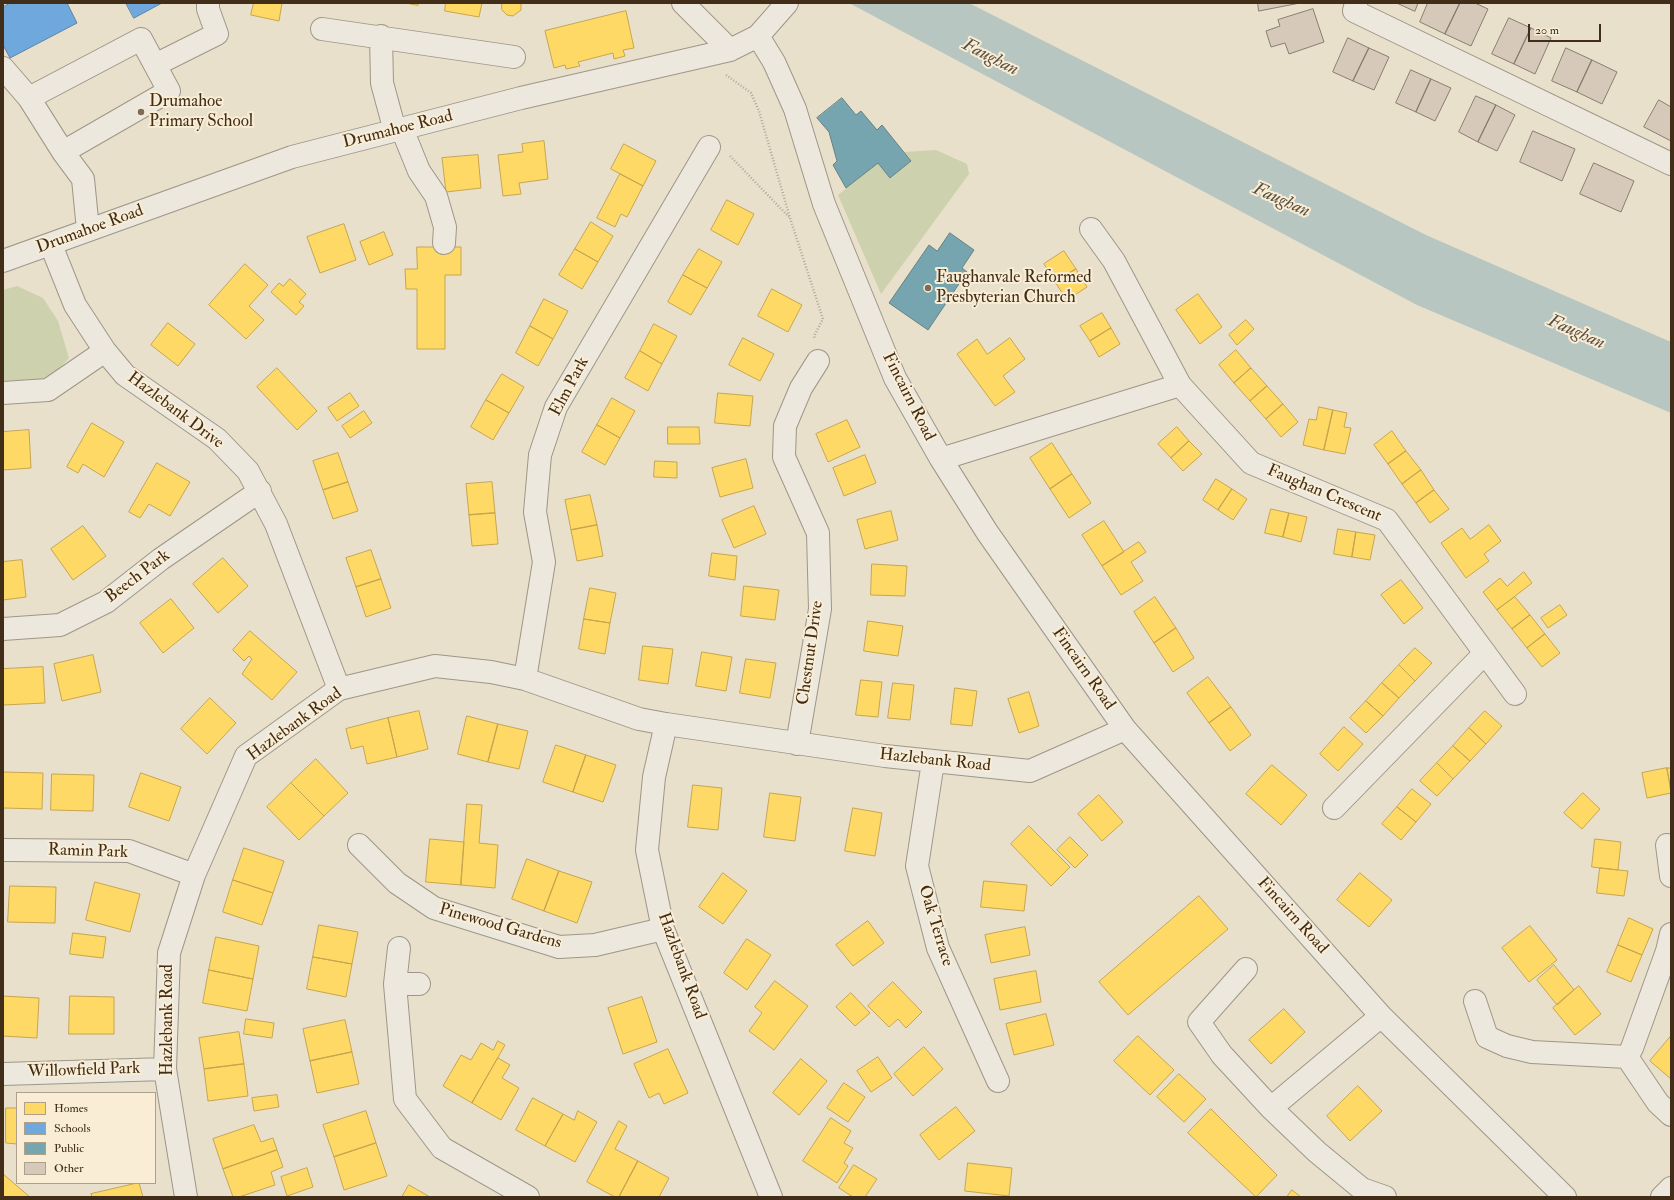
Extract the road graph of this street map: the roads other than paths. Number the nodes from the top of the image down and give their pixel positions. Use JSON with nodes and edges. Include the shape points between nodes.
{"nodes":[{"id":1,"x":208,"y":3,"type":"edge"},
{"id":2,"x":682,"y":3,"type":"edge"},
{"id":3,"x":1356,"y":3,"type":"edge"},
{"id":4,"x":786,"y":4,"type":"edge"},
{"id":5,"x":322,"y":29,"type":"dead end"},
{"id":6,"x":381,"y":36,"type":"junction"},
{"id":7,"x":758,"y":36,"type":"junction"},
{"id":8,"x":730,"y":50,"type":"junction"},
{"id":9,"x":514,"y":56,"type":"dead end"},
{"id":10,"x":155,"y":64,"type":"junction"},
{"id":11,"x":3,"y":68,"type":"edge"},
{"id":12,"x":29,"y":98,"type":"junction"},
{"id":13,"x":398,"y":130,"type":"junction"},
{"id":14,"x":709,"y":147,"type":"road end"},
{"id":15,"x":62,"y":152,"type":"junction"},
{"id":16,"x":1671,"y":164,"type":"edge"},
{"id":17,"x":1091,"y":229,"type":"dead end"},
{"id":18,"x":88,"y":230,"type":"junction"},
{"id":19,"x":444,"y":243,"type":"dead end"},
{"id":20,"x":51,"y":245,"type":"junction"},
{"id":21,"x":3,"y":261,"type":"edge"},
{"id":22,"x":105,"y":351,"type":"junction"},
{"id":23,"x":818,"y":361,"type":"road end"},
{"id":24,"x":1180,"y":385,"type":"junction"},
{"id":25,"x":3,"y":393,"type":"edge"},
{"id":26,"x":941,"y":459,"type":"junction"},
{"id":27,"x":260,"y":491,"type":"junction"},
{"id":28,"x":3,"y":629,"type":"edge"},
{"id":29,"x":1485,"y":654,"type":"junction"},
{"id":30,"x":525,"y":679,"type":"junction"},
{"id":31,"x":339,"y":689,"type":"junction"},
{"id":32,"x":1516,"y":694,"type":"dead end"},
{"id":33,"x":666,"y":724,"type":"junction"},
{"id":34,"x":1125,"y":729,"type":"junction"},
{"id":35,"x":797,"y":744,"type":"junction"},
{"id":36,"x":933,"y":762,"type":"junction"},
{"id":37,"x":1334,"y":808,"type":"dead end"},
{"id":38,"x":359,"y":845,"type":"dead end"},
{"id":39,"x":1667,"y":845,"type":"dead end"},
{"id":40,"x":3,"y":850,"type":"edge"},
{"id":41,"x":194,"y":875,"type":"junction"},
{"id":42,"x":1671,"y":876,"type":"edge"},
{"id":43,"x":663,"y":929,"type":"junction"},
{"id":44,"x":1671,"y":934,"type":"edge"},
{"id":45,"x":399,"y":948,"type":"dead end"},
{"id":46,"x":1246,"y":969,"type":"dead end"},
{"id":47,"x":394,"y":984,"type":"junction"},
{"id":48,"x":419,"y":984,"type":"dead end"},
{"id":49,"x":1475,"y":1000,"type":"dead end"},
{"id":50,"x":1381,"y":1016,"type":"junction"},
{"id":51,"x":1627,"y":1057,"type":"junction"},
{"id":52,"x":165,"y":1069,"type":"junction"},
{"id":53,"x":3,"y":1074,"type":"edge"},
{"id":54,"x":998,"y":1081,"type":"dead end"},
{"id":55,"x":1271,"y":1108,"type":"junction"},
{"id":56,"x":1671,"y":1115,"type":"edge"},
{"id":57,"x":1671,"y":1188,"type":"edge"},
{"id":58,"x":186,"y":1197,"type":"edge"},
{"id":59,"x":528,"y":1197,"type":"edge"},
{"id":60,"x":771,"y":1197,"type":"edge"},
{"id":61,"x":1384,"y":1197,"type":"edge"},
{"id":62,"x":1565,"y":1197,"type":"edge"},
{"id":63,"x":1662,"y":1197,"type":"edge"}],
"edges":[{"from":1,"to":10,"type":"street","via":[[217,34]]},
{"from":2,"to":8,"type":"street"},
{"from":3,"to":16,"type":"street","via":[[1354,11]]},
{"from":4,"to":7,"type":"street","name":"Drumahoe Road"},
{"from":5,"to":6,"type":"street"},
{"from":6,"to":9,"type":"street"},
{"from":6,"to":13,"type":"street","via":[[382,83]]},
{"from":7,"to":8,"type":"street","name":"Drumahoe Road"},
{"from":7,"to":26,"type":"street","name":"Fincairn Road","via":[[774,62],[795,110],[824,204],[895,378]]},
{"from":8,"to":13,"type":"street","name":"Drumahoe Road","via":[[522,98]]},
{"from":10,"to":12,"type":"street","via":[[141,39]]},
{"from":10,"to":15,"type":"street","via":[[169,90]]},
{"from":11,"to":12,"type":"street"},
{"from":12,"to":15,"type":"street"},
{"from":13,"to":18,"type":"street","name":"Drumahoe Road","via":[[292,157]]},
{"from":13,"to":19,"type":"street","via":[[419,171],[436,196],[445,228]]},
{"from":14,"to":30,"type":"street","name":"Elm Park","via":[[556,407],[540,455],[535,512],[544,562]]},
{"from":15,"to":18,"type":"street","via":[[83,179]]},
{"from":17,"to":24,"type":"street","name":"Faughan Crescent","via":[[1114,261]]},
{"from":18,"to":20,"type":"street","name":"Drumahoe Road"},
{"from":20,"to":21,"type":"street","name":"Drumahoe Road"},
{"from":20,"to":22,"type":"street","name":"Hazlebank Drive","via":[[75,305]]},
{"from":22,"to":25,"type":"street","via":[[48,390]]},
{"from":22,"to":27,"type":"street","name":"Hazlebank Drive","via":[[125,375],[217,439],[248,471]]},
{"from":23,"to":35,"type":"street","name":"Chestnut Drive","via":[[802,388],[785,426],[784,457],[818,533],[820,609]]},
{"from":24,"to":26,"type":"street"},
{"from":24,"to":29,"type":"street","name":"Faughan Crescent","via":[[1251,463],[1387,520]]},
{"from":26,"to":34,"type":"street","name":"Fincairn Road","via":[[987,532]]},
{"from":27,"to":28,"type":"street","name":"Beech Park","via":[[161,559],[106,602],[60,625]]},
{"from":27,"to":31,"type":"street","name":"Hazlebank Drive","via":[[276,524]]},
{"from":29,"to":32,"type":"street","name":"Faughan Crescent"},
{"from":29,"to":37,"type":"street"},
{"from":30,"to":31,"type":"street","name":"Hazlebank Road","via":[[491,672],[435,666]]},
{"from":30,"to":33,"type":"street","name":"Hazlebank Road","via":[[639,719]]},
{"from":31,"to":41,"type":"street","name":"Hazlebank Road","via":[[246,756]]},
{"from":33,"to":35,"type":"street","name":"Hazlebank Road"},
{"from":33,"to":43,"type":"street","name":"Hazlebank Road","via":[[654,778],[647,850]]},
{"from":34,"to":36,"type":"street","name":"Hazlebank Road","via":[[1030,771]]},
{"from":34,"to":50,"type":"street","name":"Fincairn Road"},
{"from":35,"to":36,"type":"street","name":"Hazlebank Road"},
{"from":36,"to":54,"type":"street","name":"Oak Terrace","via":[[917,866],[938,948]]},
{"from":38,"to":43,"type":"street","name":"Pinewood Gardens","via":[[397,883],[434,908],[559,947],[595,945]]},
{"from":39,"to":42,"type":"street"},
{"from":40,"to":41,"type":"street","name":"Ramin Park","via":[[129,851]]},
{"from":41,"to":52,"type":"street","name":"Hazlebank Road","via":[[169,953]]},
{"from":43,"to":60,"type":"street","name":"Hazlebank Road"},
{"from":44,"to":51,"type":"street"},
{"from":45,"to":47,"type":"street"},
{"from":46,"to":55,"type":"street","via":[[1199,1022],[1222,1055]]},
{"from":47,"to":48,"type":"street"},
{"from":47,"to":59,"type":"street","via":[[405,1099],[442,1148]]},
{"from":49,"to":51,"type":"street","via":[[1487,1037],[1507,1046],[1532,1052]]},
{"from":50,"to":55,"type":"street"},
{"from":50,"to":62,"type":"street","name":"Fincairn Road"},
{"from":51,"to":56,"type":"street","via":[[1658,1103]]},
{"from":52,"to":53,"type":"street","name":"Willowfield Park"},
{"from":52,"to":58,"type":"street","name":"Hazlebank Road"},
{"from":55,"to":61,"type":"street","via":[[1317,1152],[1362,1189]]},
{"from":57,"to":63,"type":"street"}]}
